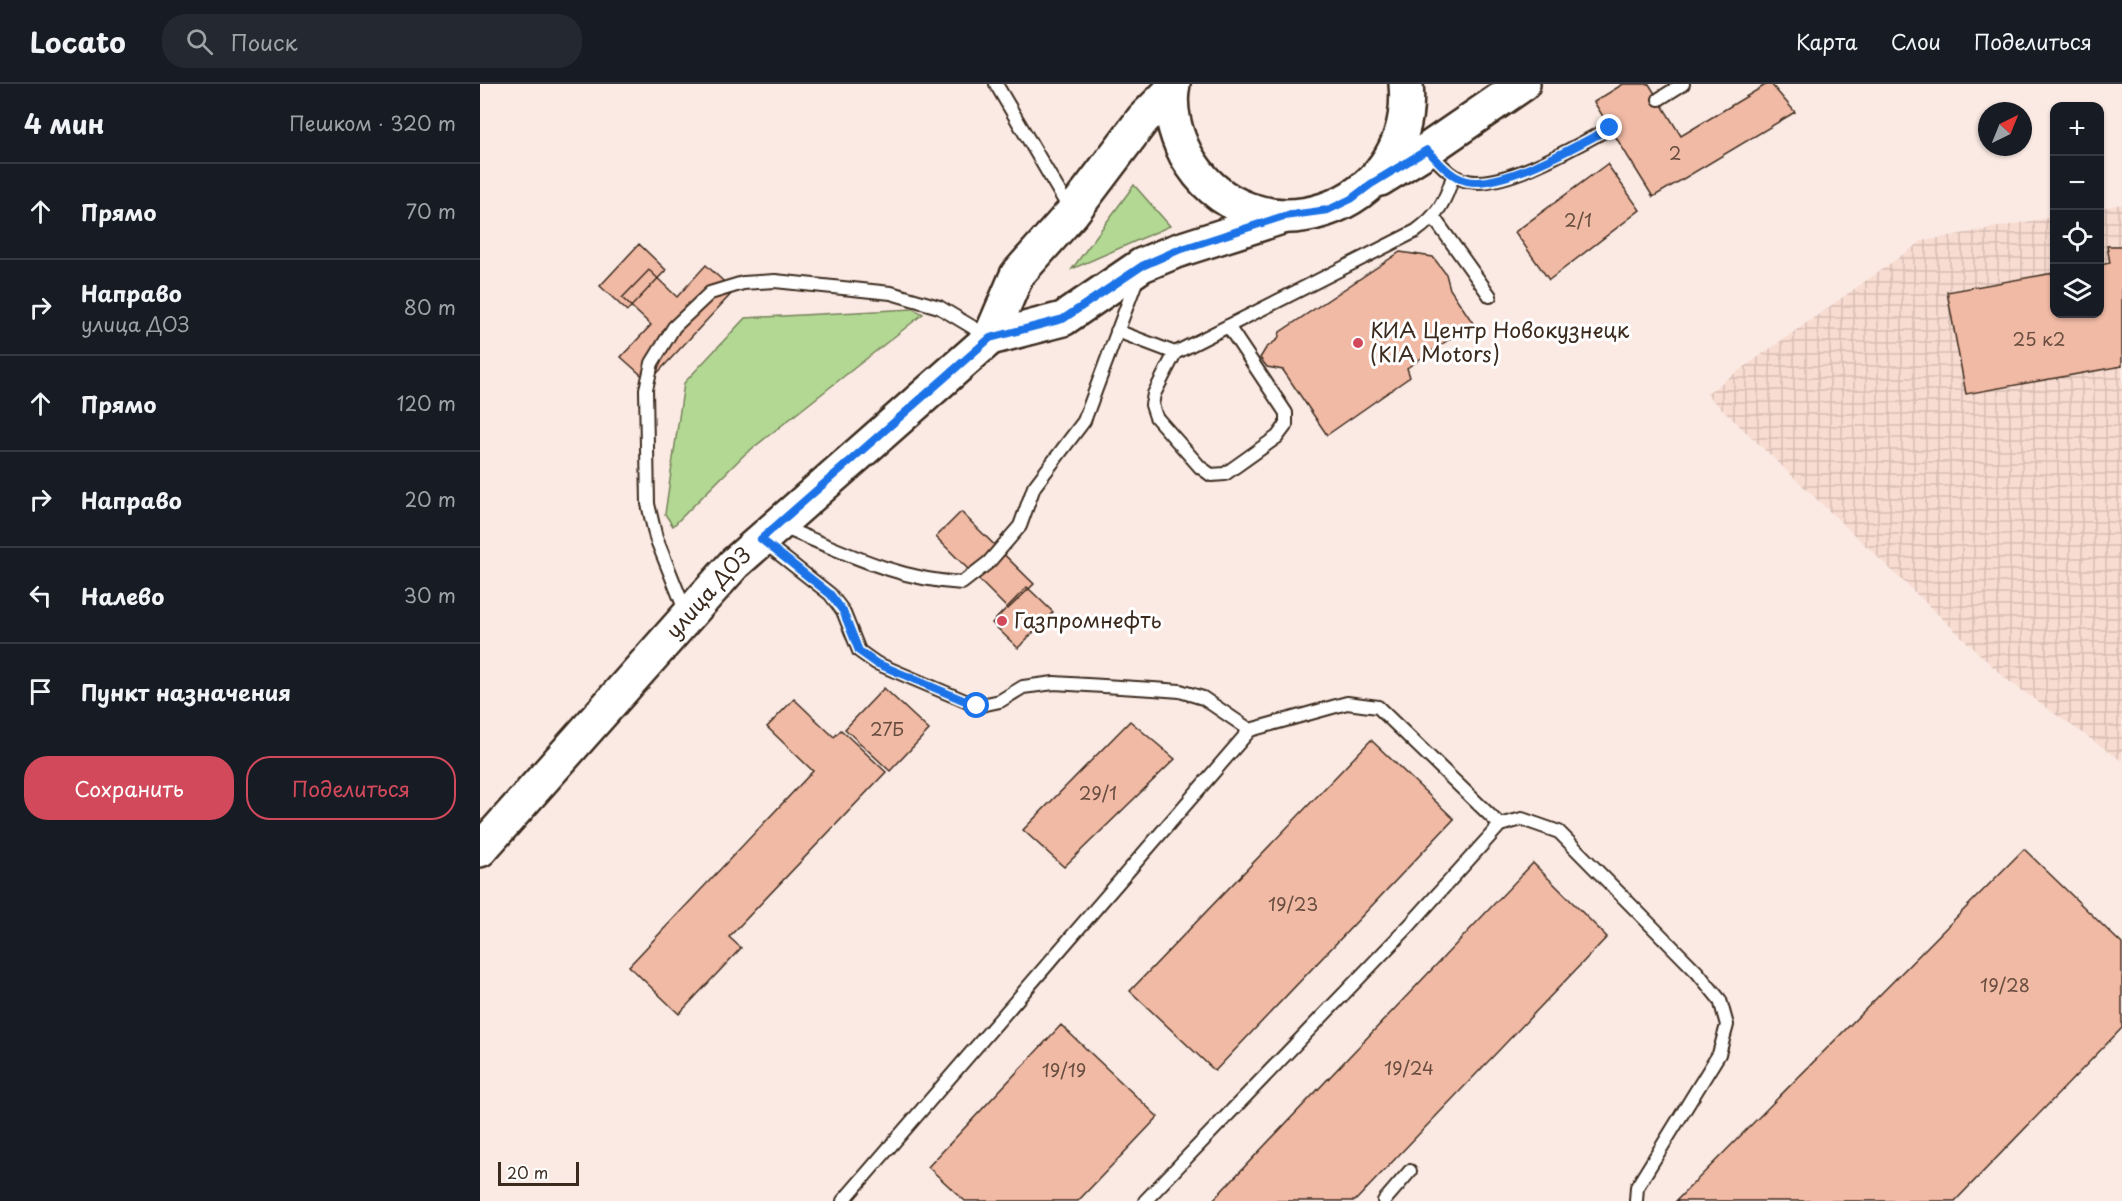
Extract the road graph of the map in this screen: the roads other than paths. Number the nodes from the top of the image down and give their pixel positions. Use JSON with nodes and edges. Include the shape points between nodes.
{"nodes":[{"id":1,"x":996,"y":84,"type":"edge"},
{"id":2,"x":1406,"y":84,"type":"edge"},
{"id":3,"x":1523,"y":84,"type":"edge"},
{"id":4,"x":1683,"y":84,"type":"edge"},
{"id":5,"x":1172,"y":88,"type":"edge"},
{"id":6,"x":1659,"y":99,"type":"dead end"},
{"id":7,"x":1610,"y":128,"type":"dead end"},
{"id":8,"x":1427,"y":150,"type":"junction"},
{"id":9,"x":1453,"y":176,"type":"junction"},
{"id":10,"x":1371,"y":184,"type":"junction"},
{"id":11,"x":1072,"y":213,"type":"junction"},
{"id":12,"x":1284,"y":216,"type":"junction"},
{"id":13,"x":1434,"y":218,"type":"junction"},
{"id":14,"x":1142,"y":266,"type":"junction"},
{"id":15,"x":1490,"y":296,"type":"dead end"},
{"id":16,"x":1228,"y":326,"type":"junction"},
{"id":17,"x":1117,"y":331,"type":"junction"},
{"id":18,"x":990,"y":338,"type":"junction"},
{"id":19,"x":1175,"y":353,"type":"junction"},
{"id":20,"x":769,"y":532,"type":"junction"},
{"id":21,"x":687,"y":616,"type":"junction"},
{"id":22,"x":1250,"y":730,"type":"junction"},
{"id":23,"x":1500,"y":825,"type":"junction"},
{"id":24,"x":480,"y":850,"type":"edge"},
{"id":25,"x":1410,"y":1171,"type":"dead end"},
{"id":26,"x":843,"y":1201,"type":"edge"},
{"id":27,"x":1145,"y":1201,"type":"edge"},
{"id":28,"x":1384,"y":1201,"type":"edge"},
{"id":29,"x":1636,"y":1201,"type":"edge"}],
"edges":[{"from":1,"to":11,"type":"lane"},
{"from":2,"to":10,"type":"main road","via":[[1405,122],[1398,145]]},
{"from":3,"to":8,"type":"main road"},
{"from":4,"to":6,"type":"lane"},
{"from":5,"to":11,"type":"main road","via":[[1143,119]]},
{"from":5,"to":12,"type":"main road","via":[[1174,126],[1182,147],[1206,182],[1242,206]]},
{"from":7,"to":9,"type":"lane","via":[[1505,178],[1469,182]]},
{"from":8,"to":9,"type":"lane"},
{"from":8,"to":10,"type":"main road"},
{"from":9,"to":13,"type":"lane","via":[[1445,203]]},
{"from":10,"to":12,"type":"main road","via":[[1328,210]]},
{"from":11,"to":18,"type":"main road","via":[[1017,275]]},
{"from":12,"to":14,"type":"main road"},
{"from":13,"to":15,"type":"lane"},
{"from":13,"to":16,"type":"lane","via":[[1416,231]]},
{"from":14,"to":17,"type":"lane"},
{"from":14,"to":18,"type":"main road","via":[[1063,319]]},
{"from":16,"to":19,"type":"lane"},
{"from":16,"to":19,"type":"lane","via":[[1286,413],[1286,425],[1277,437],[1225,474],[1211,475],[1200,467],[1156,417],[1154,394]]},
{"from":17,"to":19,"type":"lane"},
{"from":17,"to":20,"type":"lane","via":[[1084,421],[1034,487],[1020,526],[989,562],[962,583],[898,573]]},
{"from":18,"to":20,"type":"main road","name":"улица ДОЗ"},
{"from":18,"to":21,"type":"lane","via":[[939,307],[891,293],[775,281],[743,283],[710,293],[674,327],[652,363],[646,389],[648,504],[656,538]]},
{"from":20,"to":21,"type":"main road","name":"улица ДОЗ"},
{"from":20,"to":22,"type":"lane","via":[[843,611],[859,651],[876,663],[977,706],[1000,701],[1023,687],[1054,683],[1153,688],[1203,698]]},
{"from":21,"to":24,"type":"main road","name":"улица ДОЗ"},
{"from":22,"to":23,"type":"lane","via":[[1347,703],[1378,707]]},
{"from":22,"to":26,"type":"lane"},
{"from":23,"to":27,"type":"lane","via":[[1408,927]]},
{"from":23,"to":29,"type":"lane","via":[[1522,819],[1559,832],[1697,972],[1719,1000],[1726,1025],[1719,1054],[1637,1187]]},
{"from":25,"to":28,"type":"lane"}]}
